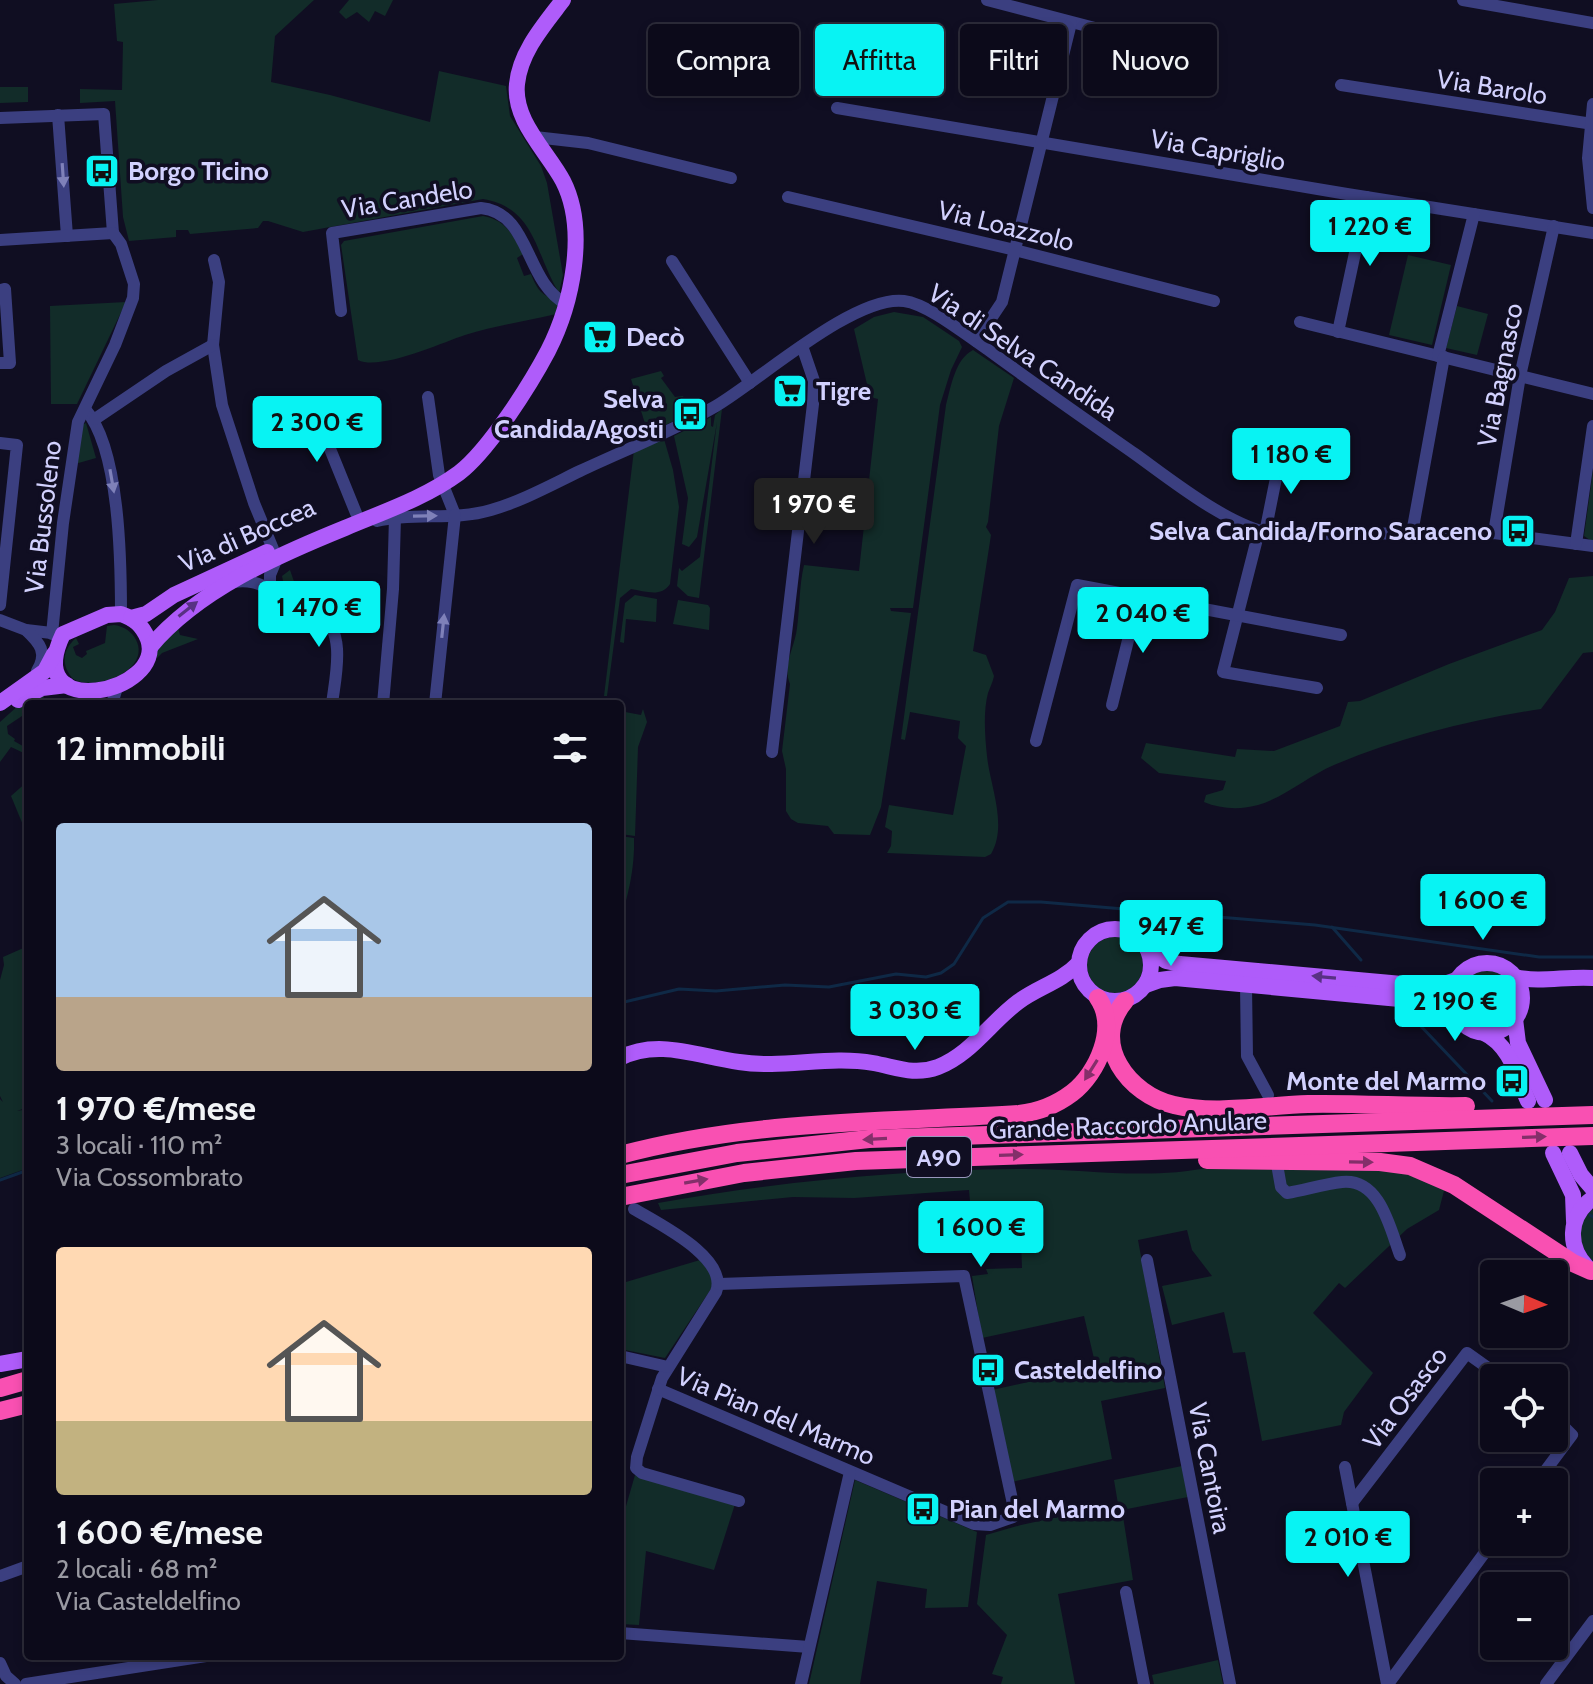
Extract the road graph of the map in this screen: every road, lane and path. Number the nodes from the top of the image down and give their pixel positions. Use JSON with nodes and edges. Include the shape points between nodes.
{"nodes":[{"id":1,"x":563,"y":0,"type":"edge"},
{"id":2,"x":989,"y":0,"type":"edge"},
{"id":3,"x":1463,"y":0,"type":"edge"},
{"id":4,"x":1071,"y":23,"type":"junction"},
{"id":5,"x":1593,"y":23,"type":"edge"},
{"id":6,"x":1083,"y":26,"type":"edge"},
{"id":7,"x":1341,"y":85,"type":"dead end"},
{"id":8,"x":1593,"y":104,"type":"edge"},
{"id":9,"x":837,"y":108,"type":"dead end"},
{"id":10,"x":58,"y":115,"type":"junction"},
{"id":11,"x":0,"y":118,"type":"edge"},
{"id":12,"x":1591,"y":124,"type":"edge"},
{"id":13,"x":535,"y":137,"type":"junction"},
{"id":14,"x":1041,"y":143,"type":"junction"},
{"id":15,"x":731,"y":178,"type":"dead end"},
{"id":16,"x":788,"y":197,"type":"dead end"},
{"id":17,"x":1367,"y":197,"type":"junction"},
{"id":18,"x":1593,"y":208,"type":"edge"},
{"id":19,"x":1474,"y":214,"type":"junction"},
{"id":20,"x":1554,"y":226,"type":"junction"},
{"id":21,"x":113,"y":233,"type":"junction"},
{"id":22,"x":1593,"y":233,"type":"edge"},
{"id":23,"x":67,"y":236,"type":"junction"},
{"id":24,"x":0,"y":240,"type":"edge"},
{"id":25,"x":1015,"y":250,"type":"junction"},
{"id":26,"x":214,"y":260,"type":"dead end"},
{"id":27,"x":672,"y":261,"type":"dead end"},
{"id":28,"x":0,"y":290,"type":"edge"},
{"id":29,"x":1214,"y":301,"type":"dead end"},
{"id":30,"x":566,"y":304,"type":"junction"},
{"id":31,"x":341,"y":311,"type":"dead end"},
{"id":32,"x":1300,"y":322,"type":"dead end"},
{"id":33,"x":1338,"y":332,"type":"junction"},
{"id":34,"x":976,"y":341,"type":"junction"},
{"id":35,"x":213,"y":345,"type":"junction"},
{"id":36,"x":802,"y":346,"type":"junction"},
{"id":37,"x":1441,"y":356,"type":"junction"},
{"id":38,"x":5,"y":363,"type":"edge"},
{"id":39,"x":1520,"y":376,"type":"junction"},
{"id":40,"x":750,"y":383,"type":"junction"},
{"id":41,"x":1593,"y":394,"type":"edge"},
{"id":42,"x":428,"y":397,"type":"dead end"},
{"id":43,"x":311,"y":402,"type":"dead end"},
{"id":44,"x":85,"y":409,"type":"junction"},
{"id":45,"x":95,"y":419,"type":"junction"},
{"id":46,"x":1593,"y":426,"type":"edge"},
{"id":47,"x":0,"y":443,"type":"edge"},
{"id":48,"x":1281,"y":453,"type":"dead end"},
{"id":49,"x":437,"y":486,"type":"junction"},
{"id":50,"x":356,"y":513,"type":"junction"},
{"id":51,"x":455,"y":515,"type":"junction"},
{"id":52,"x":395,"y":517,"type":"junction"},
{"id":53,"x":342,"y":529,"type":"junction"},
{"id":54,"x":1262,"y":532,"type":"junction"},
{"id":55,"x":1412,"y":533,"type":"junction"},
{"id":56,"x":1494,"y":533,"type":"junction"},
{"id":57,"x":1576,"y":544,"type":"junction"},
{"id":58,"x":1593,"y":546,"type":"edge"},
{"id":59,"x":275,"y":554,"type":"junction"},
{"id":60,"x":234,"y":582,"type":"junction"},
{"id":61,"x":270,"y":590,"type":"junction"},
{"id":62,"x":1139,"y":596,"type":"junction"},
{"id":63,"x":0,"y":605,"type":"edge"},
{"id":64,"x":1237,"y":614,"type":"junction"},
{"id":65,"x":126,"y":616,"type":"junction"},
{"id":66,"x":0,"y":620,"type":"edge"},
{"id":67,"x":26,"y":630,"type":"junction"},
{"id":68,"x":57,"y":634,"type":"junction"},
{"id":69,"x":1341,"y":635,"type":"dead end"},
{"id":70,"x":150,"y":647,"type":"junction"},
{"id":71,"x":55,"y":652,"type":"junction"},
{"id":72,"x":31,"y":680,"type":"junction"},
{"id":73,"x":118,"y":684,"type":"junction"},
{"id":74,"x":67,"y":685,"type":"junction"},
{"id":75,"x":1317,"y":688,"type":"dead end"},
{"id":76,"x":89,"y":693,"type":"junction"},
{"id":77,"x":99,"y":700,"type":"edge"},
{"id":78,"x":113,"y":700,"type":"edge"},
{"id":79,"x":332,"y":700,"type":"edge"},
{"id":80,"x":383,"y":700,"type":"edge"},
{"id":81,"x":435,"y":700,"type":"edge"},
{"id":82,"x":0,"y":703,"type":"edge"},
{"id":83,"x":1112,"y":705,"type":"dead end"},
{"id":84,"x":0,"y":712,"type":"edge"},
{"id":85,"x":1036,"y":741,"type":"dead end"},
{"id":86,"x":772,"y":752,"type":"dead end"},
{"id":87,"x":1148,"y":950,"type":"junction"},
{"id":88,"x":1079,"y":963,"type":"junction"},
{"id":89,"x":1515,"y":977,"type":"junction"},
{"id":90,"x":1593,"y":978,"type":"edge"},
{"id":91,"x":1456,"y":980,"type":"junction"},
{"id":92,"x":1548,"y":980,"type":"junction"},
{"id":93,"x":1146,"y":985,"type":"junction"},
{"id":94,"x":1246,"y":986,"type":"junction"},
{"id":95,"x":1049,"y":987,"type":"junction"},
{"id":96,"x":1091,"y":991,"type":"junction"},
{"id":97,"x":1522,"y":1000,"type":"junction"},
{"id":98,"x":1125,"y":1001,"type":"junction"},
{"id":99,"x":1454,"y":1012,"type":"junction"},
{"id":100,"x":1515,"y":1019,"type":"junction"},
{"id":101,"x":1484,"y":1033,"type":"junction"},
{"id":102,"x":624,"y":1057,"type":"edge"},
{"id":103,"x":1545,"y":1100,"type":"dead end"},
{"id":104,"x":1528,"y":1101,"type":"dead end"},
{"id":105,"x":1266,"y":1102,"type":"junction"},
{"id":106,"x":1593,"y":1112,"type":"edge"},
{"id":107,"x":1593,"y":1136,"type":"edge"},
{"id":108,"x":624,"y":1154,"type":"edge"},
{"id":109,"x":1273,"y":1157,"type":"junction"},
{"id":110,"x":624,"y":1174,"type":"edge"},
{"id":111,"x":1593,"y":1189,"type":"edge"},
{"id":112,"x":1593,"y":1198,"type":"edge"},
{"id":113,"x":627,"y":1203,"type":"edge"},
{"id":114,"x":1574,"y":1222,"type":"junction"},
{"id":115,"x":1400,"y":1255,"type":"dead end"},
{"id":116,"x":1147,"y":1260,"type":"dead end"},
{"id":117,"x":1592,"y":1272,"type":"edge"},
{"id":118,"x":719,"y":1284,"type":"junction"},
{"id":119,"x":624,"y":1357,"type":"edge"},
{"id":120,"x":24,"y":1360,"type":"edge"},
{"id":121,"x":0,"y":1364,"type":"edge"},
{"id":122,"x":1482,"y":1364,"type":"edge"},
{"id":123,"x":668,"y":1367,"type":"junction"},
{"id":124,"x":24,"y":1381,"type":"edge"},
{"id":125,"x":0,"y":1388,"type":"edge"},
{"id":126,"x":658,"y":1389,"type":"junction"},
{"id":127,"x":24,"y":1405,"type":"edge"},
{"id":128,"x":0,"y":1411,"type":"edge"},
{"id":129,"x":1345,"y":1467,"type":"dead end"},
{"id":130,"x":850,"y":1472,"type":"junction"},
{"id":131,"x":739,"y":1501,"type":"dead end"},
{"id":132,"x":1352,"y":1503,"type":"junction"},
{"id":133,"x":1482,"y":1556,"type":"edge"},
{"id":134,"x":24,"y":1567,"type":"edge"},
{"id":135,"x":0,"y":1576,"type":"edge"},
{"id":136,"x":1126,"y":1592,"type":"dead end"},
{"id":137,"x":1593,"y":1621,"type":"edge"},
{"id":138,"x":624,"y":1633,"type":"edge"},
{"id":139,"x":809,"y":1647,"type":"junction"},
{"id":140,"x":153,"y":1660,"type":"edge"},
{"id":141,"x":126,"y":1662,"type":"edge"},
{"id":142,"x":0,"y":1663,"type":"edge"},
{"id":143,"x":15,"y":1684,"type":"edge"},
{"id":144,"x":26,"y":1684,"type":"edge"},
{"id":145,"x":801,"y":1684,"type":"edge"},
{"id":146,"x":1144,"y":1684,"type":"edge"},
{"id":147,"x":1230,"y":1684,"type":"edge"},
{"id":148,"x":1387,"y":1684,"type":"edge"},
{"id":149,"x":1546,"y":1684,"type":"edge"}],
"edges":[{"from":1,"to":13,"type":"main road","name":"Via di Boccea","via":[[528,49],[518,75],[518,104]]},
{"from":2,"to":4,"type":"street"},
{"from":3,"to":5,"type":"street"},
{"from":4,"to":6,"type":"street"},
{"from":4,"to":14,"type":"street"},
{"from":7,"to":12,"type":"street","name":"Via Barolo"},
{"from":8,"to":12,"type":"street"},
{"from":9,"to":14,"type":"street","name":"Via Capriglio"},
{"from":10,"to":11,"type":"street"},
{"from":10,"to":21,"type":"street","name":"Via Bussoleno","via":[[104,114]]},
{"from":10,"to":23,"type":"street","one_way":true},
{"from":12,"to":18,"type":"street"},
{"from":13,"to":15,"type":"street","via":[[588,143]]},
{"from":13,"to":30,"type":"main road","name":"Via di Boccea","via":[[562,179],[573,211],[574,253]]},
{"from":14,"to":17,"type":"street","name":"Via Capriglio"},
{"from":14,"to":25,"type":"street"},
{"from":16,"to":25,"type":"street","name":"Via Loazzolo"},
{"from":17,"to":19,"type":"street","name":"Via Capriglio"},
{"from":17,"to":33,"type":"street"},
{"from":19,"to":20,"type":"street","name":"Via Capriglio"},
{"from":19,"to":37,"type":"street"},
{"from":20,"to":22,"type":"street","name":"Via Capriglio"},
{"from":20,"to":39,"type":"street","name":"Via Bagnasco"},
{"from":21,"to":23,"type":"street"},
{"from":21,"to":44,"type":"street","name":"Via Bussoleno","via":[[134,284],[133,298]]},
{"from":23,"to":24,"type":"street"},
{"from":25,"to":29,"type":"street","name":"Via Loazzolo"},
{"from":25,"to":34,"type":"street","via":[[1002,302]]},
{"from":26,"to":35,"type":"street","via":[[219,282]]},
{"from":27,"to":40,"type":"street"},
{"from":28,"to":38,"type":"street","via":[[5,289]]},
{"from":30,"to":31,"type":"street","name":"Via Candelo","via":[[545,288],[512,224],[498,212],[481,208],[332,233]]},
{"from":30,"to":49,"type":"main road","name":"Via di Boccea","via":[[542,361],[492,436],[468,465]]},
{"from":32,"to":33,"type":"street"},
{"from":33,"to":37,"type":"street"},
{"from":34,"to":36,"type":"street","name":"Via di Selva Candida","via":[[919,306],[893,300],[866,309]]},
{"from":34,"to":54,"type":"street","name":"Via di Selva Candida","via":[[1191,493]]},
{"from":35,"to":45,"type":"street"},
{"from":35,"to":59,"type":"street","via":[[224,414]]},
{"from":36,"to":40,"type":"street","name":"Via di Selva Candida"},
{"from":36,"to":86,"type":"street","via":[[812,369],[813,404]]},
{"from":37,"to":39,"type":"street"},
{"from":37,"to":55,"type":"street"},
{"from":39,"to":41,"type":"street"},
{"from":39,"to":56,"type":"street","name":"Via Bagnasco"},
{"from":40,"to":51,"type":"street","name":"Via di Selva Candida","via":[[664,433],[528,495],[493,510]]},
{"from":42,"to":49,"type":"street"},
{"from":43,"to":50,"type":"street"},
{"from":44,"to":45,"type":"street"},
{"from":44,"to":68,"type":"street","name":"Via Bussoleno","via":[[76,430],[63,523]]},
{"from":45,"to":65,"type":"street","one_way":true,"via":[[114,494]]},
{"from":46,"to":57,"type":"street"},
{"from":47,"to":63,"type":"street","via":[[17,445]]},
{"from":48,"to":54,"type":"street"},
{"from":49,"to":50,"type":"main road","name":"Via di Boccea"},
{"from":49,"to":51,"type":"street"},
{"from":49,"to":53,"type":"main road","name":"Via di Boccea"},
{"from":50,"to":59,"type":"main road","name":"Via di Boccea"},
{"from":52,"to":51,"type":"street","name":"Via di Selva Candida","one_way":true},
{"from":81,"to":51,"type":"street","one_way":true},
{"from":52,"to":53,"type":"street","name":"Via di Selva Candida"},
{"from":52,"to":80,"type":"street"},
{"from":53,"to":59,"type":"main road","name":"Via di Boccea"},
{"from":54,"to":55,"type":"street","name":"Via di Selva Candida"},
{"from":54,"to":64,"type":"street"},
{"from":55,"to":56,"type":"street","name":"Via di Selva Candida"},
{"from":56,"to":57,"type":"street","name":"Via di Selva Candida"},
{"from":57,"to":58,"type":"street","name":"Via di Selva Candida"},
{"from":59,"to":60,"type":"main road","name":"Via di Boccea"},
{"from":59,"to":61,"type":"street"},
{"from":59,"to":65,"type":"main road","name":"Via di Boccea","via":[[174,595],[146,614]]},
{"from":60,"to":61,"type":"street"},
{"from":70,"to":60,"type":"main road","name":"Via di Boccea","one_way":true,"via":[[184,612]]},
{"from":61,"to":79,"type":"street","via":[[283,605],[318,612],[335,635]]},
{"from":62,"to":64,"type":"street"},
{"from":62,"to":83,"type":"street"},
{"from":62,"to":85,"type":"street","via":[[1077,585]]},
{"from":64,"to":69,"type":"street"},
{"from":64,"to":75,"type":"street","via":[[1223,672]]},
{"from":65,"to":68,"type":"main road","via":[[107,615]]},
{"from":65,"to":70,"type":"main road","via":[[144,629]]},
{"from":66,"to":67,"type":"street"},
{"from":67,"to":68,"type":"street"},
{"from":67,"to":72,"type":"street","via":[[39,642],[43,655]]},
{"from":68,"to":71,"type":"main road"},
{"from":70,"to":73,"type":"main road","via":[[141,670]]},
{"from":71,"to":72,"type":"main road","via":[[50,665]]},
{"from":71,"to":74,"type":"main road","via":[[55,668]]},
{"from":72,"to":82,"type":"main road"},
{"from":73,"to":76,"type":"main road"},
{"from":73,"to":78,"type":"street"},
{"from":74,"to":76,"type":"main road"},
{"from":74,"to":84,"type":"main road","via":[[30,693]]},
{"from":76,"to":77,"type":"street"},
{"from":87,"to":88,"type":"main road","via":[[1132,933],[1108,930],[1088,941]]},
{"from":91,"to":87,"type":"main road","one_way":true,"via":[[1435,987],[1196,965],[1170,962]]},
{"from":87,"to":93,"type":"main road","via":[[1151,968]]},
{"from":88,"to":95,"type":"main road"},
{"from":88,"to":96,"type":"main road"},
{"from":89,"to":91,"type":"main road","via":[[1501,965],[1482,962]]},
{"from":89,"to":92,"type":"main road"},
{"from":89,"to":97,"type":"main road"},
{"from":90,"to":92,"type":"main road"},
{"from":91,"to":99,"type":"main road"},
{"from":92,"to":97,"type":"main road"},
{"from":93,"to":94,"type":"main road","via":[[1175,978]]},
{"from":93,"to":98,"type":"main road"},
{"from":94,"to":99,"type":"main road","via":[[1432,1002]]},
{"from":94,"to":105,"type":"street","via":[[1247,1056]]},
{"from":95,"to":96,"type":"main road"},
{"from":95,"to":102,"type":"main road","via":[[1015,1004],[947,1063],[922,1072],[853,1061],[752,1064],[664,1049]]},
{"from":96,"to":98,"type":"main road","via":[[1111,1002]]},
{"from":96,"to":108,"type":"highway","one_way":true,"via":[[1107,1025],[1095,1065],[1073,1092],[1039,1110],[759,1129]]},
{"from":97,"to":100,"type":"main road"},
{"from":98,"to":105,"type":"highway","via":[[1112,1021],[1111,1046],[1122,1072],[1138,1088],[1188,1108]]},
{"from":99,"to":101,"type":"main road","via":[[1466,1027]]},
{"from":100,"to":101,"type":"main road","via":[[1502,1030]]},
{"from":100,"to":103,"type":"main road","via":[[1518,1043]]},
{"from":101,"to":104,"type":"main road","via":[[1505,1050]]},
{"from":105,"to":106,"type":"highway","via":[[1553,1105]]},
{"from":106,"to":110,"type":"highway","name":"Grande Raccordo Anulare","number":"A90","one_way":true,"via":[[856,1140],[737,1153]]},
{"from":109,"to":107,"type":"highway","name":"Grande Raccordo Anulare","number":"A90","one_way":true,"via":[[1475,1139]]},
{"from":113,"to":109,"type":"highway","name":"Grande Raccordo Anulare","number":"A90","one_way":true,"via":[[698,1180],[802,1165],[1057,1154]]},
{"from":109,"to":115,"type":"street","via":[[1287,1193],[1342,1182],[1365,1187],[1380,1205]]},
{"from":109,"to":117,"type":"highway","one_way":true,"via":[[1380,1162],[1422,1170]]},
{"from":111,"to":114,"type":"main road","via":[[1562,1153]]},
{"from":112,"to":114,"type":"main road"},
{"from":113,"to":118,"type":"street","via":[[705,1258]]},
{"from":114,"to":117,"type":"main road","via":[[1573,1248]]},
{"from":116,"to":147,"type":"street","name":"Via Cantoira"},
{"from":118,"to":123,"type":"street","name":"Via Pian del Marmo"},
{"from":118,"to":130,"type":"street","name":"Via Pian del Marmo","via":[[964,1276],[1013,1504],[1011,1518],[974,1524]]},
{"from":119,"to":123,"type":"street"},
{"from":120,"to":121,"type":"main road"},
{"from":122,"to":132,"type":"street","name":"Via Osasco","via":[[1467,1353]]},
{"from":123,"to":126,"type":"street","name":"Via Pian del Marmo"},
{"from":124,"to":125,"type":"highway"},
{"from":126,"to":130,"type":"street","name":"Via Pian del Marmo"},
{"from":126,"to":131,"type":"street","via":[[637,1470]]},
{"from":127,"to":128,"type":"highway"},
{"from":129,"to":132,"type":"street"},
{"from":130,"to":139,"type":"street"},
{"from":132,"to":148,"type":"street"},
{"from":133,"to":148,"type":"street"},
{"from":134,"to":135,"type":"street"},
{"from":136,"to":146,"type":"street"},
{"from":137,"to":149,"type":"street"},
{"from":138,"to":139,"type":"street"},
{"from":139,"to":145,"type":"street"},
{"from":140,"to":141,"type":"street"},
{"from":141,"to":144,"type":"street"},
{"from":142,"to":143,"type":"street"}]}
